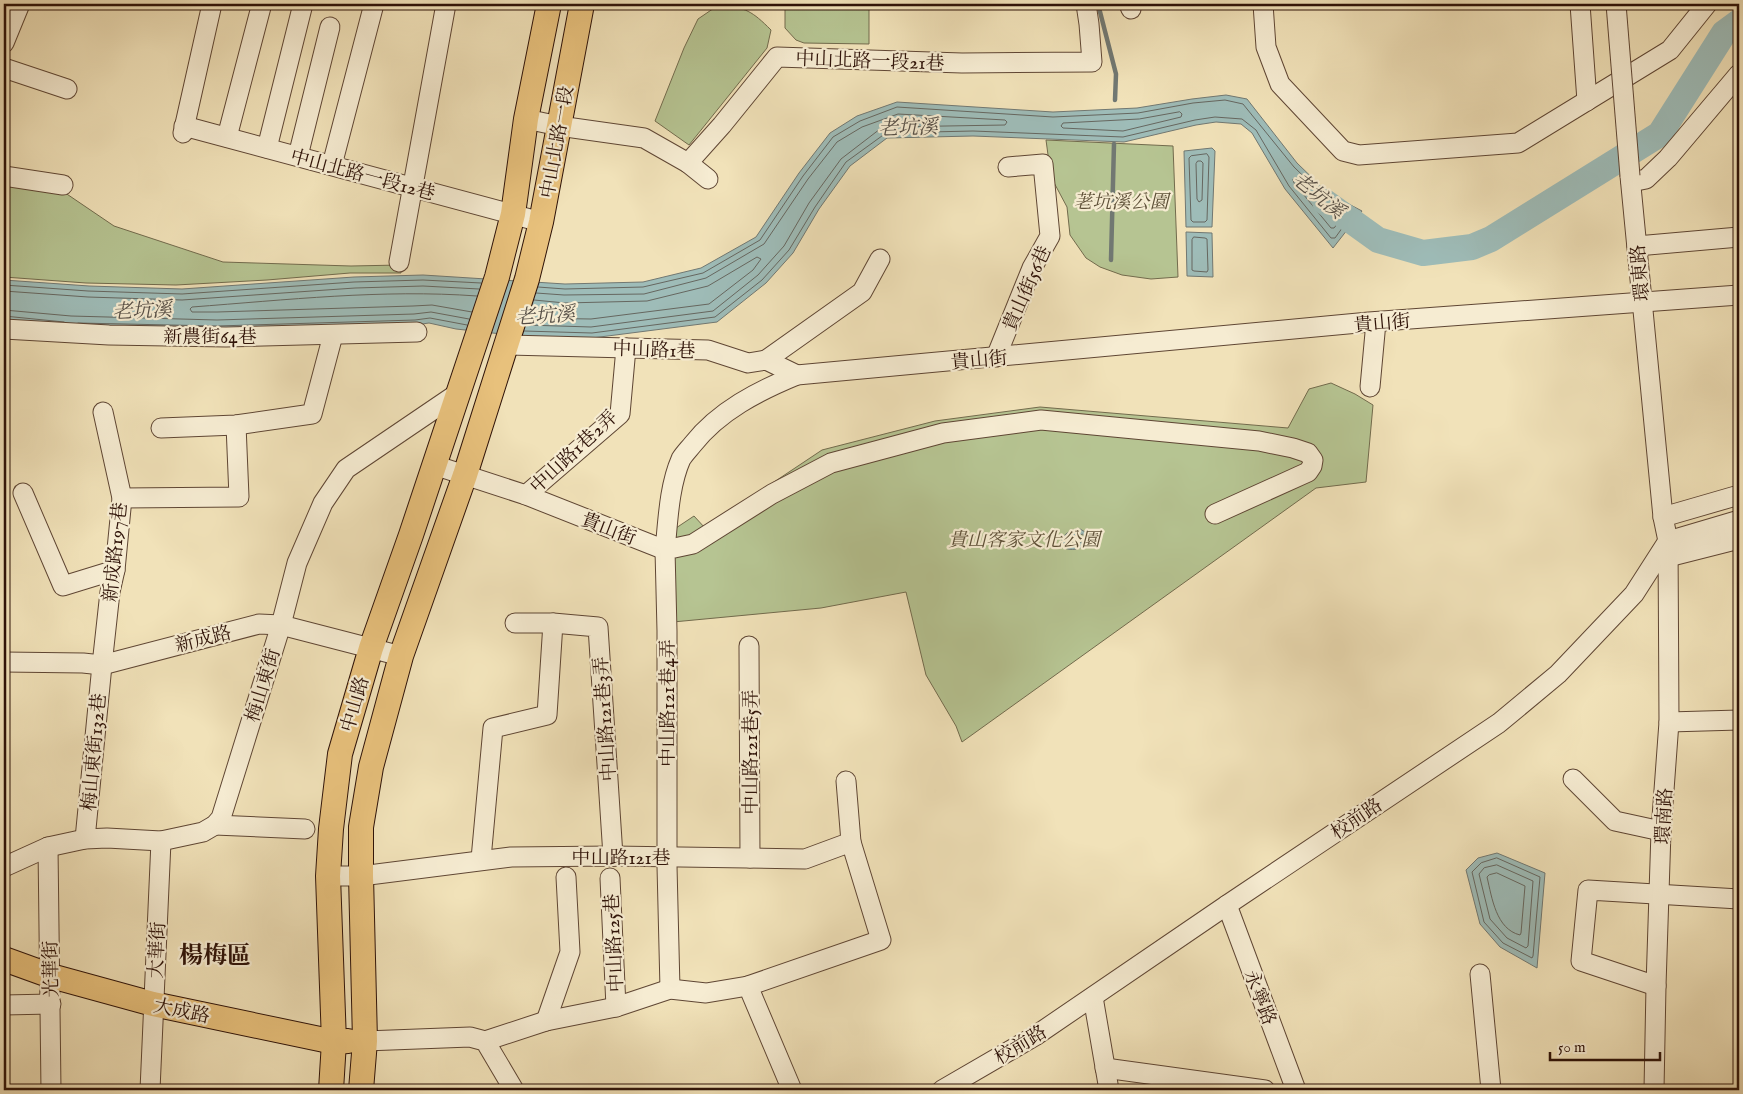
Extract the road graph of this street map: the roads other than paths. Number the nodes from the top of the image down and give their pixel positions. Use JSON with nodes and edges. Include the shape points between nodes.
{"nodes":[{"id":1,"x":20,"y":4,"type":"edge"},
{"id":2,"x":212,"y":4,"type":"edge"},
{"id":3,"x":303,"y":4,"type":"edge"},
{"id":4,"x":374,"y":4,"type":"edge"},
{"id":5,"x":446,"y":4,"type":"edge"},
{"id":6,"x":549,"y":4,"type":"edge"},
{"id":7,"x":582,"y":4,"type":"edge"},
{"id":8,"x":1086,"y":4,"type":"edge"},
{"id":9,"x":1264,"y":4,"type":"edge"},
{"id":10,"x":1580,"y":4,"type":"edge"},
{"id":11,"x":1616,"y":4,"type":"edge"},
{"id":12,"x":1706,"y":4,"type":"edge"},
{"id":13,"x":261,"y":7,"type":"dead end"},
{"id":14,"x":330,"y":27,"type":"dead end"},
{"id":15,"x":4,"y":43,"type":"edge"},
{"id":16,"x":4,"y":68,"type":"edge"},
{"id":17,"x":1739,"y":74,"type":"edge"},
{"id":18,"x":67,"y":90,"type":"dead end"},
{"id":19,"x":1587,"y":100,"type":"junction"},
{"id":20,"x":526,"y":119,"type":"junction"},
{"id":21,"x":559,"y":126,"type":"junction"},
{"id":22,"x":226,"y":137,"type":"junction"},
{"id":23,"x":267,"y":148,"type":"junction"},
{"id":24,"x":298,"y":156,"type":"junction"},
{"id":25,"x":688,"y":163,"type":"junction"},
{"id":26,"x":332,"y":166,"type":"junction"},
{"id":27,"x":1008,"y":167,"type":"dead end"},
{"id":28,"x":4,"y":176,"type":"edge"},
{"id":29,"x":708,"y":179,"type":"dead end"},
{"id":30,"x":1630,"y":179,"type":"junction"},
{"id":31,"x":63,"y":185,"type":"dead end"},
{"id":32,"x":412,"y":187,"type":"junction"},
{"id":33,"x":513,"y":214,"type":"junction"},
{"id":34,"x":541,"y":222,"type":"junction"},
{"id":35,"x":1739,"y":237,"type":"edge"},
{"id":36,"x":1637,"y":246,"type":"junction"},
{"id":37,"x":880,"y":259,"type":"dead end"},
{"id":38,"x":399,"y":262,"type":"dead end"},
{"id":39,"x":1739,"y":295,"type":"edge"},
{"id":40,"x":1642,"y":302,"type":"junction"},
{"id":41,"x":1376,"y":322,"type":"junction"},
{"id":42,"x":4,"y":329,"type":"edge"},
{"id":43,"x":417,"y":332,"type":"dead end"},
{"id":44,"x":333,"y":335,"type":"junction"},
{"id":45,"x":478,"y":336,"type":"joint"},
{"id":46,"x":507,"y":343,"type":"junction"},
{"id":47,"x":626,"y":348,"type":"junction"},
{"id":48,"x":996,"y":357,"type":"junction"},
{"id":49,"x":766,"y":360,"type":"junction"},
{"id":50,"x":797,"y":375,"type":"junction"},
{"id":51,"x":1370,"y":387,"type":"dead end"},
{"id":52,"x":458,"y":393,"type":"junction"},
{"id":53,"x":103,"y":412,"type":"dead end"},
{"id":54,"x":236,"y":425,"type":"junction"},
{"id":55,"x":161,"y":428,"type":"dead end"},
{"id":56,"x":434,"y":465,"type":"junction"},
{"id":57,"x":465,"y":475,"type":"junction"},
{"id":58,"x":22,"y":493,"type":"dead end"},
{"id":59,"x":526,"y":495,"type":"junction"},
{"id":60,"x":1739,"y":495,"type":"edge"},
{"id":61,"x":122,"y":498,"type":"junction"},
{"id":62,"x":1215,"y":514,"type":"dead end"},
{"id":63,"x":1663,"y":517,"type":"junction"},
{"id":64,"x":1739,"y":520,"type":"edge"},
{"id":65,"x":1739,"y":539,"type":"edge"},
{"id":66,"x":1668,"y":549,"type":"junction"},
{"id":67,"x":664,"y":550,"type":"junction"},
{"id":68,"x":116,"y":570,"type":"junction"},
{"id":69,"x":515,"y":623,"type":"dead end"},
{"id":70,"x":554,"y":623,"type":"junction"},
{"id":71,"x":281,"y":624,"type":"junction"},
{"id":72,"x":749,"y":646,"type":"dead end"},
{"id":73,"x":371,"y":648,"type":"junction"},
{"id":74,"x":401,"y":656,"type":"junction"},
{"id":75,"x":5,"y":664,"type":"edge"},
{"id":76,"x":102,"y":664,"type":"junction"},
{"id":77,"x":1739,"y":720,"type":"edge"},
{"id":78,"x":1669,"y":722,"type":"junction"},
{"id":79,"x":1573,"y":778,"type":"dead end"},
{"id":80,"x":846,"y":781,"type":"dead end"},
{"id":81,"x":216,"y":825,"type":"junction"},
{"id":82,"x":306,"y":829,"type":"dead end"},
{"id":83,"x":1661,"y":831,"type":"junction"},
{"id":84,"x":85,"y":839,"type":"junction"},
{"id":85,"x":161,"y":840,"type":"junction"},
{"id":86,"x":851,"y":842,"type":"junction"},
{"id":87,"x":48,"y":847,"type":"junction"},
{"id":88,"x":613,"y":856,"type":"junction"},
{"id":89,"x":750,"y":858,"type":"junction"},
{"id":90,"x":482,"y":859,"type":"junction"},
{"id":91,"x":667,"y":862,"type":"junction"},
{"id":92,"x":4,"y":867,"type":"edge"},
{"id":93,"x":328,"y":876,"type":"junction"},
{"id":94,"x":360,"y":876,"type":"junction"},
{"id":95,"x":566,"y":877,"type":"dead end"},
{"id":96,"x":610,"y":878,"type":"dead end"},
{"id":97,"x":1660,"y":895,"type":"junction"},
{"id":98,"x":1739,"y":899,"type":"edge"},
{"id":99,"x":1227,"y":904,"type":"junction"},
{"id":100,"x":4,"y":958,"type":"edge"},
{"id":101,"x":1480,"y":974,"type":"dead end"},
{"id":102,"x":51,"y":976,"type":"junction"},
{"id":103,"x":748,"y":986,"type":"junction"},
{"id":104,"x":1656,"y":986,"type":"junction"},
{"id":105,"x":670,"y":989,"type":"junction"},
{"id":106,"x":1093,"y":997,"type":"junction"},
{"id":107,"x":51,"y":1004,"type":"junction"},
{"id":108,"x":153,"y":1004,"type":"junction"},
{"id":109,"x":4,"y":1005,"type":"edge"},
{"id":110,"x":616,"y":1007,"type":"junction"},
{"id":111,"x":546,"y":1021,"type":"junction"},
{"id":112,"x":365,"y":1041,"type":"junction"},
{"id":113,"x":485,"y":1041,"type":"junction"},
{"id":114,"x":334,"y":1042,"type":"junction"},
{"id":115,"x":1105,"y":1068,"type":"junction"},
{"id":116,"x":947,"y":1087,"type":"edge"},
{"id":117,"x":51,"y":1090,"type":"edge"},
{"id":118,"x":150,"y":1090,"type":"edge"},
{"id":119,"x":330,"y":1090,"type":"edge"},
{"id":120,"x":361,"y":1090,"type":"edge"},
{"id":121,"x":514,"y":1090,"type":"edge"},
{"id":122,"x":792,"y":1090,"type":"edge"},
{"id":123,"x":930,"y":1090,"type":"edge"},
{"id":124,"x":1109,"y":1090,"type":"edge"},
{"id":125,"x":1265,"y":1090,"type":"edge"},
{"id":126,"x":1296,"y":1090,"type":"edge"},
{"id":127,"x":1491,"y":1090,"type":"edge"},
{"id":128,"x":1654,"y":1090,"type":"edge"}],
"edges":[{"from":1,"to":15,"type":"street"},
{"from":2,"to":22,"type":"street","name":"中山北路一段12巷","via":[[184,129]]},
{"from":3,"to":23,"type":"street"},
{"from":4,"to":26,"type":"street"},
{"from":5,"to":32,"type":"street"},
{"from":6,"to":20,"type":"main road","name":"中山北路一段"},
{"from":7,"to":21,"type":"main road","name":"中山北路一段"},
{"from":8,"to":25,"type":"street","name":"中山北路一段21巷","via":[[1092,62],[962,63],[777,57]]},
{"from":9,"to":19,"type":"street","via":[[1266,47],[1280,84],[1343,151],[1359,155],[1518,143]]},
{"from":10,"to":19,"type":"street"},
{"from":11,"to":30,"type":"street","name":"環東路","bridge":true},
{"from":12,"to":19,"type":"street","via":[[1670,50]]},
{"from":13,"to":22,"type":"street"},
{"from":14,"to":24,"type":"street"},
{"from":16,"to":18,"type":"street"},
{"from":17,"to":30,"type":"street","via":[[1668,158],[1646,179]]},
{"from":20,"to":21,"type":"street"},
{"from":20,"to":33,"type":"main road","name":"中山北路一段"},
{"from":21,"to":25,"type":"street","via":[[644,138]]},
{"from":21,"to":34,"type":"main road","name":"中山北路一段"},
{"from":22,"to":23,"type":"street","name":"中山北路一段12巷"},
{"from":23,"to":24,"type":"street","name":"中山北路一段12巷"},
{"from":24,"to":26,"type":"street","name":"中山北路一段12巷"},
{"from":25,"to":29,"type":"street"},
{"from":26,"to":32,"type":"street","name":"中山北路一段12巷"},
{"from":27,"to":48,"type":"street","name":"貴山街56巷","via":[[1043,164],[1050,236],[1032,268]]},
{"from":28,"to":31,"type":"street"},
{"from":30,"to":36,"type":"street","name":"環東路"},
{"from":32,"to":33,"type":"street","name":"中山北路一段12巷"},
{"from":32,"to":38,"type":"street"},
{"from":33,"to":34,"type":"street","name":"中山北路一段12巷"},
{"from":33,"to":45,"type":"main road","name":"中山北路一段"},
{"from":34,"to":46,"type":"main road","name":"中山北路一段"},
{"from":35,"to":36,"type":"street"},
{"from":36,"to":40,"type":"street","name":"環東路"},
{"from":37,"to":49,"type":"street","via":[[862,292]]},
{"from":39,"to":40,"type":"street","name":"貴山街"},
{"from":40,"to":41,"type":"street","name":"貴山街"},
{"from":40,"to":63,"type":"street","name":"環東路"},
{"from":41,"to":48,"type":"street","name":"貴山街"},
{"from":41,"to":51,"type":"street"},
{"from":42,"to":44,"type":"street","name":"新農街64巷","via":[[109,335]]},
{"from":43,"to":44,"type":"street","name":"新農街64巷"},
{"from":44,"to":54,"type":"street","via":[[312,414]]},
{"from":45,"to":52,"type":"main road","name":"中山路"},
{"from":46,"to":47,"type":"street","name":"中山路1巷"},
{"from":46,"to":57,"type":"main road","name":"中山路"},
{"from":47,"to":49,"type":"street","name":"中山路1巷","via":[[708,350],[748,363]]},
{"from":47,"to":59,"type":"street","name":"中山路1巷2弄","via":[[620,414]]},
{"from":48,"to":50,"type":"street","name":"貴山街"},
{"from":49,"to":50,"type":"street","name":"中山路1巷"},
{"from":50,"to":67,"type":"street","name":"貴山街","via":[[765,388],[723,414],[706,428],[682,459],[672,493]]},
{"from":52,"to":56,"type":"main road","name":"中山路"},
{"from":52,"to":71,"type":"street","name":"梅山東街","via":[[346,469],[323,503],[297,564]]},
{"from":53,"to":61,"type":"street","name":"新成路197巷"},
{"from":54,"to":55,"type":"street"},
{"from":54,"to":61,"type":"street","via":[[240,497]]},
{"from":56,"to":57,"type":"street","name":"貴山街"},
{"from":56,"to":73,"type":"main road","name":"中山路"},
{"from":57,"to":59,"type":"street","name":"貴山街"},
{"from":57,"to":74,"type":"main road","name":"中山路"},
{"from":58,"to":68,"type":"street","via":[[63,586]]},
{"from":59,"to":67,"type":"street","name":"貴山街"},
{"from":60,"to":63,"type":"street"},
{"from":61,"to":68,"type":"street","name":"新成路197巷"},
{"from":62,"to":67,"type":"street","via":[[1308,472],[1313,460],[1308,453],[1259,441],[1041,420],[943,433],[831,463],[772,494],[693,544]]},
{"from":63,"to":66,"type":"street","name":"環東路"},
{"from":64,"to":66,"type":"street"},
{"from":65,"to":66,"type":"street"},
{"from":66,"to":78,"type":"street","name":"環南路"},
{"from":66,"to":99,"type":"street","name":"校前路","via":[[1634,594],[1558,674],[1507,717]]},
{"from":67,"to":91,"type":"street","name":"中山路121巷4弄"},
{"from":68,"to":76,"type":"street","name":"新成路197巷","via":[[110,592]]},
{"from":69,"to":70,"type":"street"},
{"from":70,"to":88,"type":"street","name":"中山路121巷3弄","via":[[598,627]]},
{"from":70,"to":90,"type":"street","via":[[547,715],[494,728]]},
{"from":71,"to":73,"type":"street","name":"新成路"},
{"from":71,"to":76,"type":"street","name":"新成路","via":[[259,624]]},
{"from":71,"to":81,"type":"street","name":"梅山東街","via":[[221,818]]},
{"from":72,"to":89,"type":"street","name":"中山路121巷5弄"},
{"from":73,"to":74,"type":"street","name":"新成路"},
{"from":73,"to":93,"type":"main road","name":"中山路","via":[[340,754]]},
{"from":74,"to":94,"type":"main road","name":"中山路","via":[[371,767],[362,827]]},
{"from":75,"to":76,"type":"street","name":"新成路"},
{"from":76,"to":84,"type":"street","name":"梅山東街132巷"},
{"from":77,"to":78,"type":"street"},
{"from":78,"to":83,"type":"street","name":"環南路"},
{"from":79,"to":83,"type":"street","via":[[1615,821]]},
{"from":80,"to":86,"type":"street"},
{"from":81,"to":82,"type":"street"},
{"from":81,"to":85,"type":"street","via":[[203,832]]},
{"from":83,"to":97,"type":"street","name":"環南路"},
{"from":84,"to":85,"type":"street"},
{"from":84,"to":87,"type":"street"},
{"from":85,"to":108,"type":"street","name":"大華街"},
{"from":86,"to":89,"type":"street","name":"中山路121巷","via":[[805,859]]},
{"from":86,"to":103,"type":"street","name":"中山路125巷","via":[[881,940]]},
{"from":87,"to":92,"type":"street"},
{"from":87,"to":102,"type":"street","name":"光華街"},
{"from":88,"to":90,"type":"street","name":"中山路121巷"},
{"from":88,"to":91,"type":"street","name":"中山路121巷"},
{"from":89,"to":91,"type":"street","name":"中山路121巷"},
{"from":90,"to":94,"type":"street","name":"中山路121巷"},
{"from":91,"to":105,"type":"street"},
{"from":93,"to":94,"type":"street","name":"中山路121巷"},
{"from":93,"to":114,"type":"main road","name":"中山路"},
{"from":94,"to":112,"type":"main road","name":"中山路"},
{"from":95,"to":111,"type":"street","via":[[570,952]]},
{"from":96,"to":110,"type":"street","name":"中山路125巷"},
{"from":97,"to":98,"type":"street"},
{"from":97,"to":104,"type":"street","name":"環南路"},
{"from":97,"to":104,"type":"street","via":[[1588,890],[1582,961]]},
{"from":99,"to":106,"type":"street","name":"校前路"},
{"from":99,"to":126,"type":"street","name":"永寧路"},
{"from":100,"to":102,"type":"main road","name":"大成路"},
{"from":101,"to":127,"type":"street"},
{"from":102,"to":107,"type":"street","name":"光華街"},
{"from":102,"to":108,"type":"main road","name":"大成路"},
{"from":103,"to":105,"type":"street","name":"中山路125巷","via":[[706,993]]},
{"from":103,"to":122,"type":"street"},
{"from":104,"to":128,"type":"street","name":"環南路"},
{"from":105,"to":110,"type":"street","name":"中山路125巷"},
{"from":106,"to":115,"type":"street"},
{"from":106,"to":116,"type":"street","name":"校前路","via":[[1035,1036]]},
{"from":107,"to":109,"type":"street"},
{"from":107,"to":117,"type":"street","name":"光華街"},
{"from":108,"to":114,"type":"main road","name":"大成路"},
{"from":108,"to":118,"type":"street","name":"大華街"},
{"from":110,"to":111,"type":"street","name":"中山路125巷"},
{"from":111,"to":113,"type":"street","name":"中山路125巷"},
{"from":112,"to":113,"type":"street","name":"中山路125巷","via":[[470,1037]]},
{"from":112,"to":114,"type":"main road","name":"大成路"},
{"from":112,"to":120,"type":"main road","name":"中山路"},
{"from":113,"to":121,"type":"street"},
{"from":114,"to":119,"type":"main road","name":"中山路"},
{"from":115,"to":124,"type":"street"},
{"from":115,"to":125,"type":"street"},
{"from":116,"to":123,"type":"street"}]}
